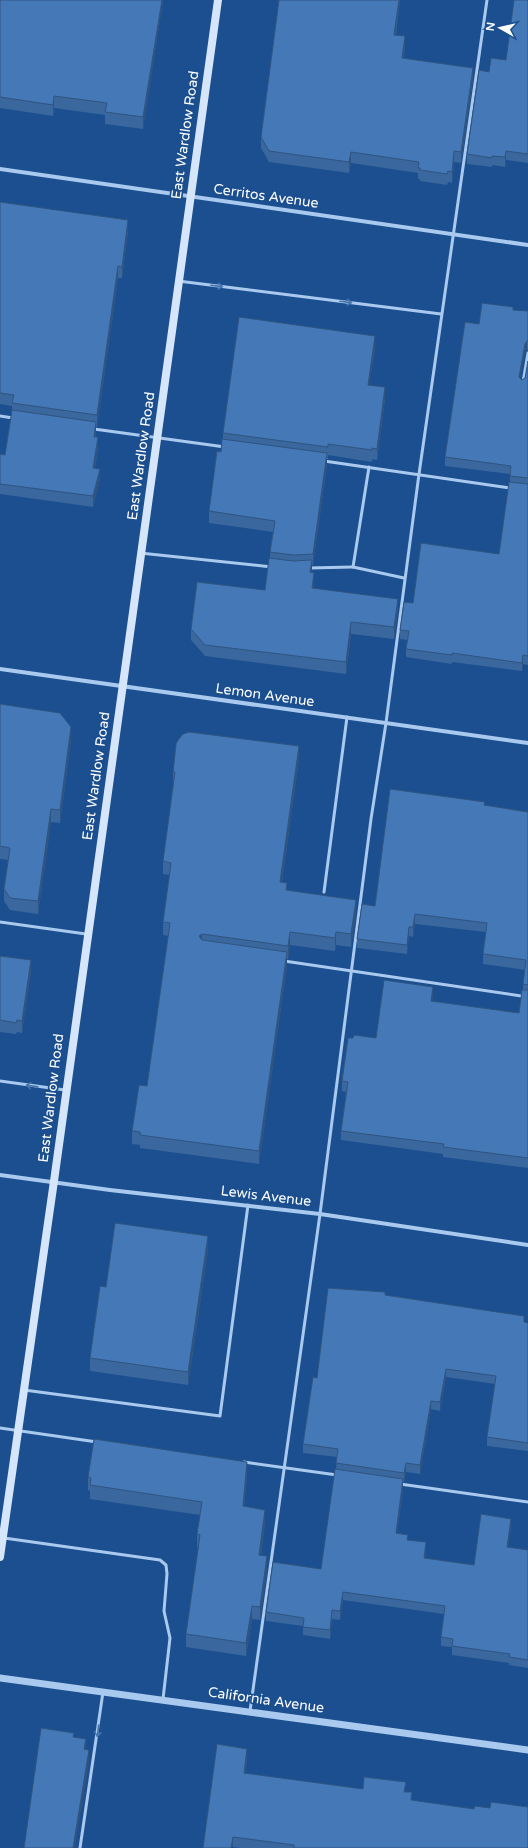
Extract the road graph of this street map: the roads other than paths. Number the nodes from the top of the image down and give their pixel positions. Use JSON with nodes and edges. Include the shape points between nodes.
{"nodes":[{"id":1,"x":218,"y":0,"type":"edge"},
{"id":2,"x":487,"y":0,"type":"edge"},
{"id":3,"x":0,"y":169,"type":"edge"},
{"id":4,"x":189,"y":196,"type":"junction"},
{"id":5,"x":453,"y":234,"type":"junction"},
{"id":6,"x":528,"y":245,"type":"edge"},
{"id":7,"x":178,"y":281,"type":"junction"},
{"id":8,"x":441,"y":314,"type":"junction"},
{"id":9,"x":528,"y":353,"type":"edge"},
{"id":10,"x":522,"y":386,"type":"edge"},
{"id":11,"x":0,"y":416,"type":"edge"},
{"id":12,"x":16,"y":418,"type":"edge"},
{"id":13,"x":86,"y":428,"type":"edge"},
{"id":14,"x":156,"y":438,"type":"junction"},
{"id":15,"x":227,"y":448,"type":"edge"},
{"id":16,"x":322,"y":460,"type":"edge"},
{"id":17,"x":369,"y":467,"type":"junction"},
{"id":18,"x":418,"y":474,"type":"junction"},
{"id":19,"x":512,"y":488,"type":"edge"},
{"id":20,"x":140,"y":553,"type":"junction"},
{"id":21,"x":278,"y":567,"type":"edge"},
{"id":22,"x":353,"y":567,"type":"junction"},
{"id":23,"x":301,"y":569,"type":"edge"},
{"id":24,"x":404,"y":578,"type":"junction"},
{"id":25,"x":0,"y":669,"type":"edge"},
{"id":26,"x":122,"y":687,"type":"junction"},
{"id":27,"x":347,"y":717,"type":"junction"},
{"id":28,"x":386,"y":722,"type":"junction"},
{"id":29,"x":528,"y":743,"type":"edge"},
{"id":30,"x":324,"y":892,"type":"dead end"},
{"id":31,"x":0,"y":922,"type":"edge"},
{"id":32,"x":86,"y":934,"type":"junction"},
{"id":33,"x":281,"y":961,"type":"edge"},
{"id":34,"x":352,"y":971,"type":"junction"},
{"id":35,"x":528,"y":997,"type":"edge"},
{"id":36,"x":0,"y":1082,"type":"edge"},
{"id":37,"x":65,"y":1090,"type":"junction"},
{"id":38,"x":0,"y":1175,"type":"edge"},
{"id":39,"x":54,"y":1182,"type":"junction"},
{"id":40,"x":248,"y":1204,"type":"junction"},
{"id":41,"x":320,"y":1214,"type":"junction"},
{"id":42,"x":528,"y":1245,"type":"edge"},
{"id":43,"x":23,"y":1390,"type":"junction"},
{"id":44,"x":0,"y":1428,"type":"edge"},
{"id":45,"x":18,"y":1431,"type":"junction"},
{"id":46,"x":104,"y":1443,"type":"edge"},
{"id":47,"x":237,"y":1461,"type":"edge"},
{"id":48,"x":284,"y":1468,"type":"junction"},
{"id":49,"x":339,"y":1475,"type":"edge"},
{"id":50,"x":394,"y":1483,"type":"edge"},
{"id":51,"x":528,"y":1502,"type":"edge"},
{"id":52,"x":2,"y":1538,"type":"junction"},
{"id":53,"x":0,"y":1557,"type":"edge"},
{"id":54,"x":0,"y":1678,"type":"edge"},
{"id":55,"x":103,"y":1692,"type":"junction"},
{"id":56,"x":163,"y":1700,"type":"junction"},
{"id":57,"x":250,"y":1711,"type":"junction"},
{"id":58,"x":528,"y":1750,"type":"edge"},
{"id":59,"x":80,"y":1848,"type":"edge"}],
"edges":[{"from":1,"to":4,"type":"main road","name":"East Wardlow Road"},
{"from":2,"to":5,"type":"lane"},
{"from":3,"to":4,"type":"street","name":"Cerritos Avenue"},
{"from":4,"to":5,"type":"street","name":"Cerritos Avenue"},
{"from":4,"to":7,"type":"main road","name":"East Wardlow Road"},
{"from":5,"to":6,"type":"street","name":"Cerritos Avenue"},
{"from":5,"to":8,"type":"lane"},
{"from":7,"to":8,"type":"lane","one_way":true},
{"from":7,"to":14,"type":"main road","name":"East Wardlow Road"},
{"from":8,"to":18,"type":"lane"},
{"from":9,"to":10,"type":"lane"},
{"from":11,"to":12,"type":"lane"},
{"from":13,"to":14,"type":"lane"},
{"from":14,"to":15,"type":"lane"},
{"from":14,"to":20,"type":"main road","name":"East Wardlow Road"},
{"from":16,"to":17,"type":"lane"},
{"from":17,"to":18,"type":"lane"},
{"from":17,"to":22,"type":"lane"},
{"from":18,"to":19,"type":"lane"},
{"from":18,"to":24,"type":"lane"},
{"from":20,"to":21,"type":"lane"},
{"from":20,"to":26,"type":"main road","name":"East Wardlow Road"},
{"from":22,"to":23,"type":"lane"},
{"from":22,"to":24,"type":"lane"},
{"from":24,"to":28,"type":"lane"},
{"from":25,"to":26,"type":"street","name":"Lemon Avenue"},
{"from":26,"to":27,"type":"street","name":"Lemon Avenue"},
{"from":26,"to":32,"type":"main road","name":"East Wardlow Road"},
{"from":27,"to":28,"type":"street","name":"Lemon Avenue"},
{"from":27,"to":30,"type":"lane"},
{"from":28,"to":29,"type":"street","name":"Lemon Avenue"},
{"from":28,"to":34,"type":"lane"},
{"from":31,"to":32,"type":"lane"},
{"from":32,"to":37,"type":"main road","name":"East Wardlow Road"},
{"from":33,"to":34,"type":"lane"},
{"from":34,"to":35,"type":"lane"},
{"from":34,"to":41,"type":"lane"},
{"from":37,"to":36,"type":"lane","one_way":true},
{"from":37,"to":39,"type":"main road","name":"East Wardlow Road"},
{"from":38,"to":39,"type":"street","name":"Lewis Avenue"},
{"from":39,"to":40,"type":"street","name":"Lewis Avenue"},
{"from":39,"to":43,"type":"main road","name":"East Wardlow Road"},
{"from":40,"to":41,"type":"street","name":"Lewis Avenue"},
{"from":40,"to":43,"type":"lane","via":[[220,1416]]},
{"from":41,"to":42,"type":"street","name":"Lewis Avenue"},
{"from":41,"to":48,"type":"lane"},
{"from":43,"to":45,"type":"main road","name":"East Wardlow Road"},
{"from":44,"to":45,"type":"lane"},
{"from":45,"to":46,"type":"lane"},
{"from":45,"to":52,"type":"main road","name":"East Wardlow Road"},
{"from":47,"to":48,"type":"lane"},
{"from":48,"to":49,"type":"lane"},
{"from":48,"to":57,"type":"lane"},
{"from":50,"to":51,"type":"lane"},
{"from":52,"to":53,"type":"main road","name":"East Wardlow Road"},
{"from":52,"to":56,"type":"lane","via":[[160,1560],[166,1565],[164,1611],[170,1638]]},
{"from":54,"to":55,"type":"street","name":"California Avenue"},
{"from":55,"to":56,"type":"street","name":"California Avenue"},
{"from":55,"to":59,"type":"lane","one_way":true},
{"from":56,"to":57,"type":"street","name":"California Avenue"},
{"from":57,"to":58,"type":"street","name":"California Avenue"}]}
